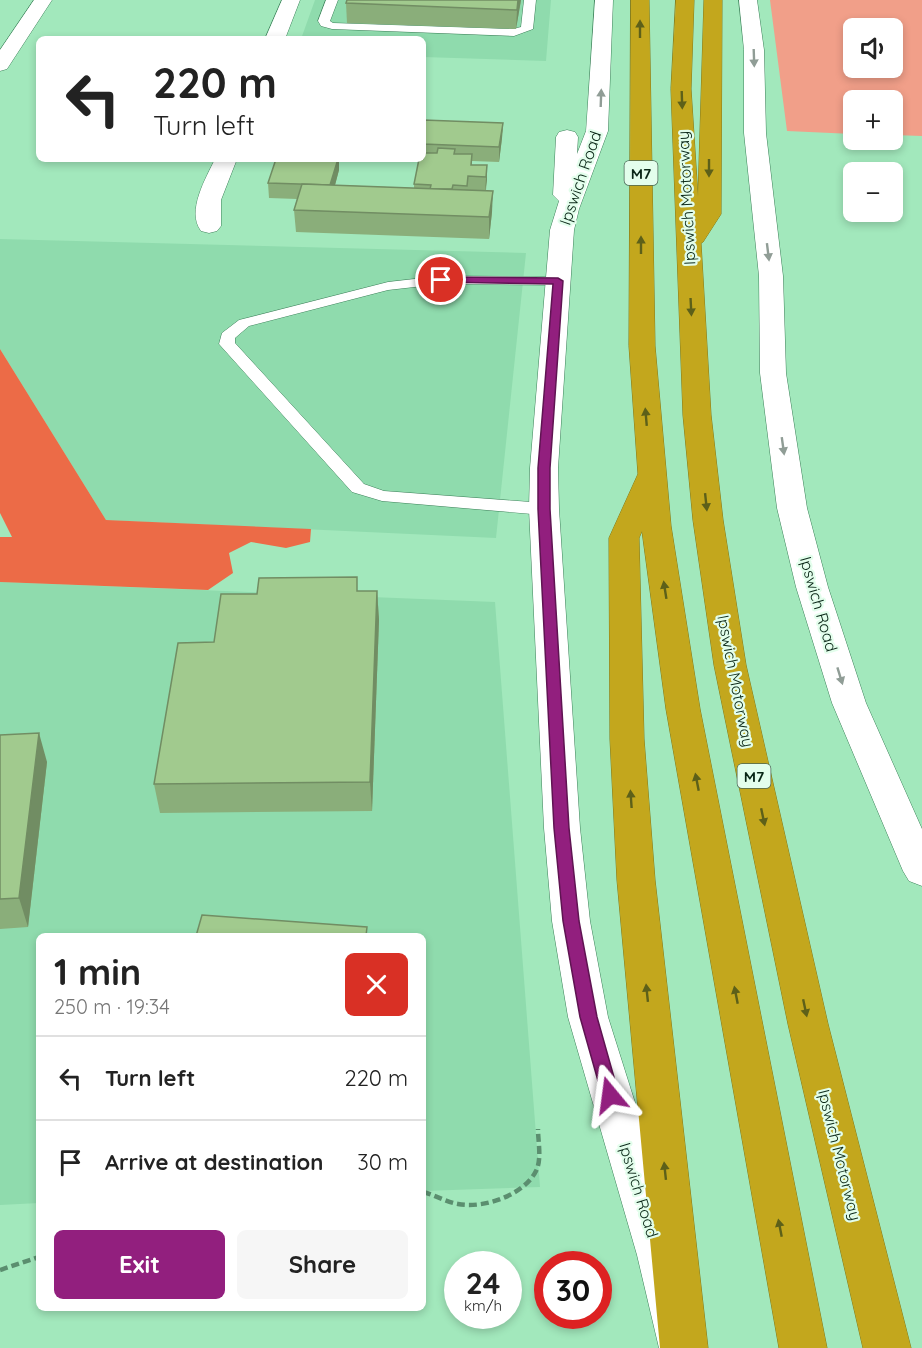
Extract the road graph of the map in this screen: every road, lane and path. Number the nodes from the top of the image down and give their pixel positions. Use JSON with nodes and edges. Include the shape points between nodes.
{"nodes":[{"id":1,"x":43,"y":0,"type":"edge"},
{"id":2,"x":291,"y":0,"type":"edge"},
{"id":3,"x":332,"y":0,"type":"edge"},
{"id":4,"x":530,"y":0,"type":"edge"},
{"id":5,"x":604,"y":0,"type":"edge"},
{"id":6,"x":640,"y":0,"type":"edge"},
{"id":7,"x":684,"y":0,"type":"edge"},
{"id":8,"x":713,"y":0,"type":"edge"},
{"id":9,"x":748,"y":0,"type":"edge"},
{"id":10,"x":276,"y":36,"type":"edge"},
{"id":11,"x":0,"y":66,"type":"edge"},
{"id":12,"x":567,"y":137,"type":"dead end"},
{"id":13,"x":225,"y":162,"type":"edge"},
{"id":14,"x":209,"y":226,"type":"dead end"},
{"id":15,"x":561,"y":243,"type":"junction"},
{"id":16,"x":688,"y":249,"type":"junction"},
{"id":17,"x":558,"y":281,"type":"junction"},
{"id":18,"x":651,"y":475,"type":"junction"},
{"id":19,"x":544,"y":509,"type":"junction"},
{"id":20,"x":922,"y":871,"type":"edge"},
{"id":21,"x":538,"y":1129,"type":"dead end"},
{"id":22,"x":426,"y":1193,"type":"edge"},
{"id":23,"x":36,"y":1258,"type":"edge"},
{"id":24,"x":0,"y":1270,"type":"edge"},
{"id":25,"x":669,"y":1270,"type":"junction"},
{"id":26,"x":683,"y":1348,"type":"edge"},
{"id":27,"x":803,"y":1348,"type":"edge"},
{"id":28,"x":887,"y":1348,"type":"edge"}],
"edges":[{"from":1,"to":11,"type":"street"},
{"from":2,"to":10,"type":"street"},
{"from":3,"to":4,"type":"lane","via":[[324,21],[333,26],[514,33],[527,28]]},
{"from":15,"to":5,"type":"street","name":"Ipswich Road","one_way":true,"via":[[567,209],[597,131]]},
{"from":18,"to":6,"type":"highway","number":"M7","one_way":true,"via":[[642,345]]},
{"from":7,"to":16,"type":"highway","name":"Ipswich Motorway","number":"M7","one_way":true,"via":[[681,89]]},
{"from":8,"to":16,"type":"highway","one_way":true,"via":[[709,214]]},
{"from":9,"to":20,"type":"street","name":"Ipswich Road","one_way":true,"via":[[754,50],[755,133],[771,276],[772,373],[792,508],[849,703]]},
{"from":12,"to":15,"type":"street"},
{"from":13,"to":14,"type":"street","via":[[208,202]]},
{"from":15,"to":17,"type":"street","name":"Ipswich Road"},
{"from":16,"to":28,"type":"highway","name":"Ipswich Motorway","number":"M7","one_way":true,"via":[[697,416],[730,665],[808,1024]]},
{"from":17,"to":19,"type":"street","name":"Ipswich Road"},
{"from":17,"to":19,"type":"lane","via":[[441,280],[388,286],[244,322],[227,336],[227,344],[358,488],[382,496]]},
{"from":25,"to":18,"type":"highway","one_way":true,"via":[[627,739],[624,538]]},
{"from":27,"to":18,"type":"highway","number":"M7","one_way":true,"via":[[683,709]]},
{"from":19,"to":25,"type":"street","name":"Ipswich Road","via":[[571,921],[588,1017]]},
{"from":21,"to":22,"type":"path","via":[[537,1169],[509,1196],[461,1204]]},
{"from":23,"to":24,"type":"path"},
{"from":25,"to":26,"type":"highway"}]}
